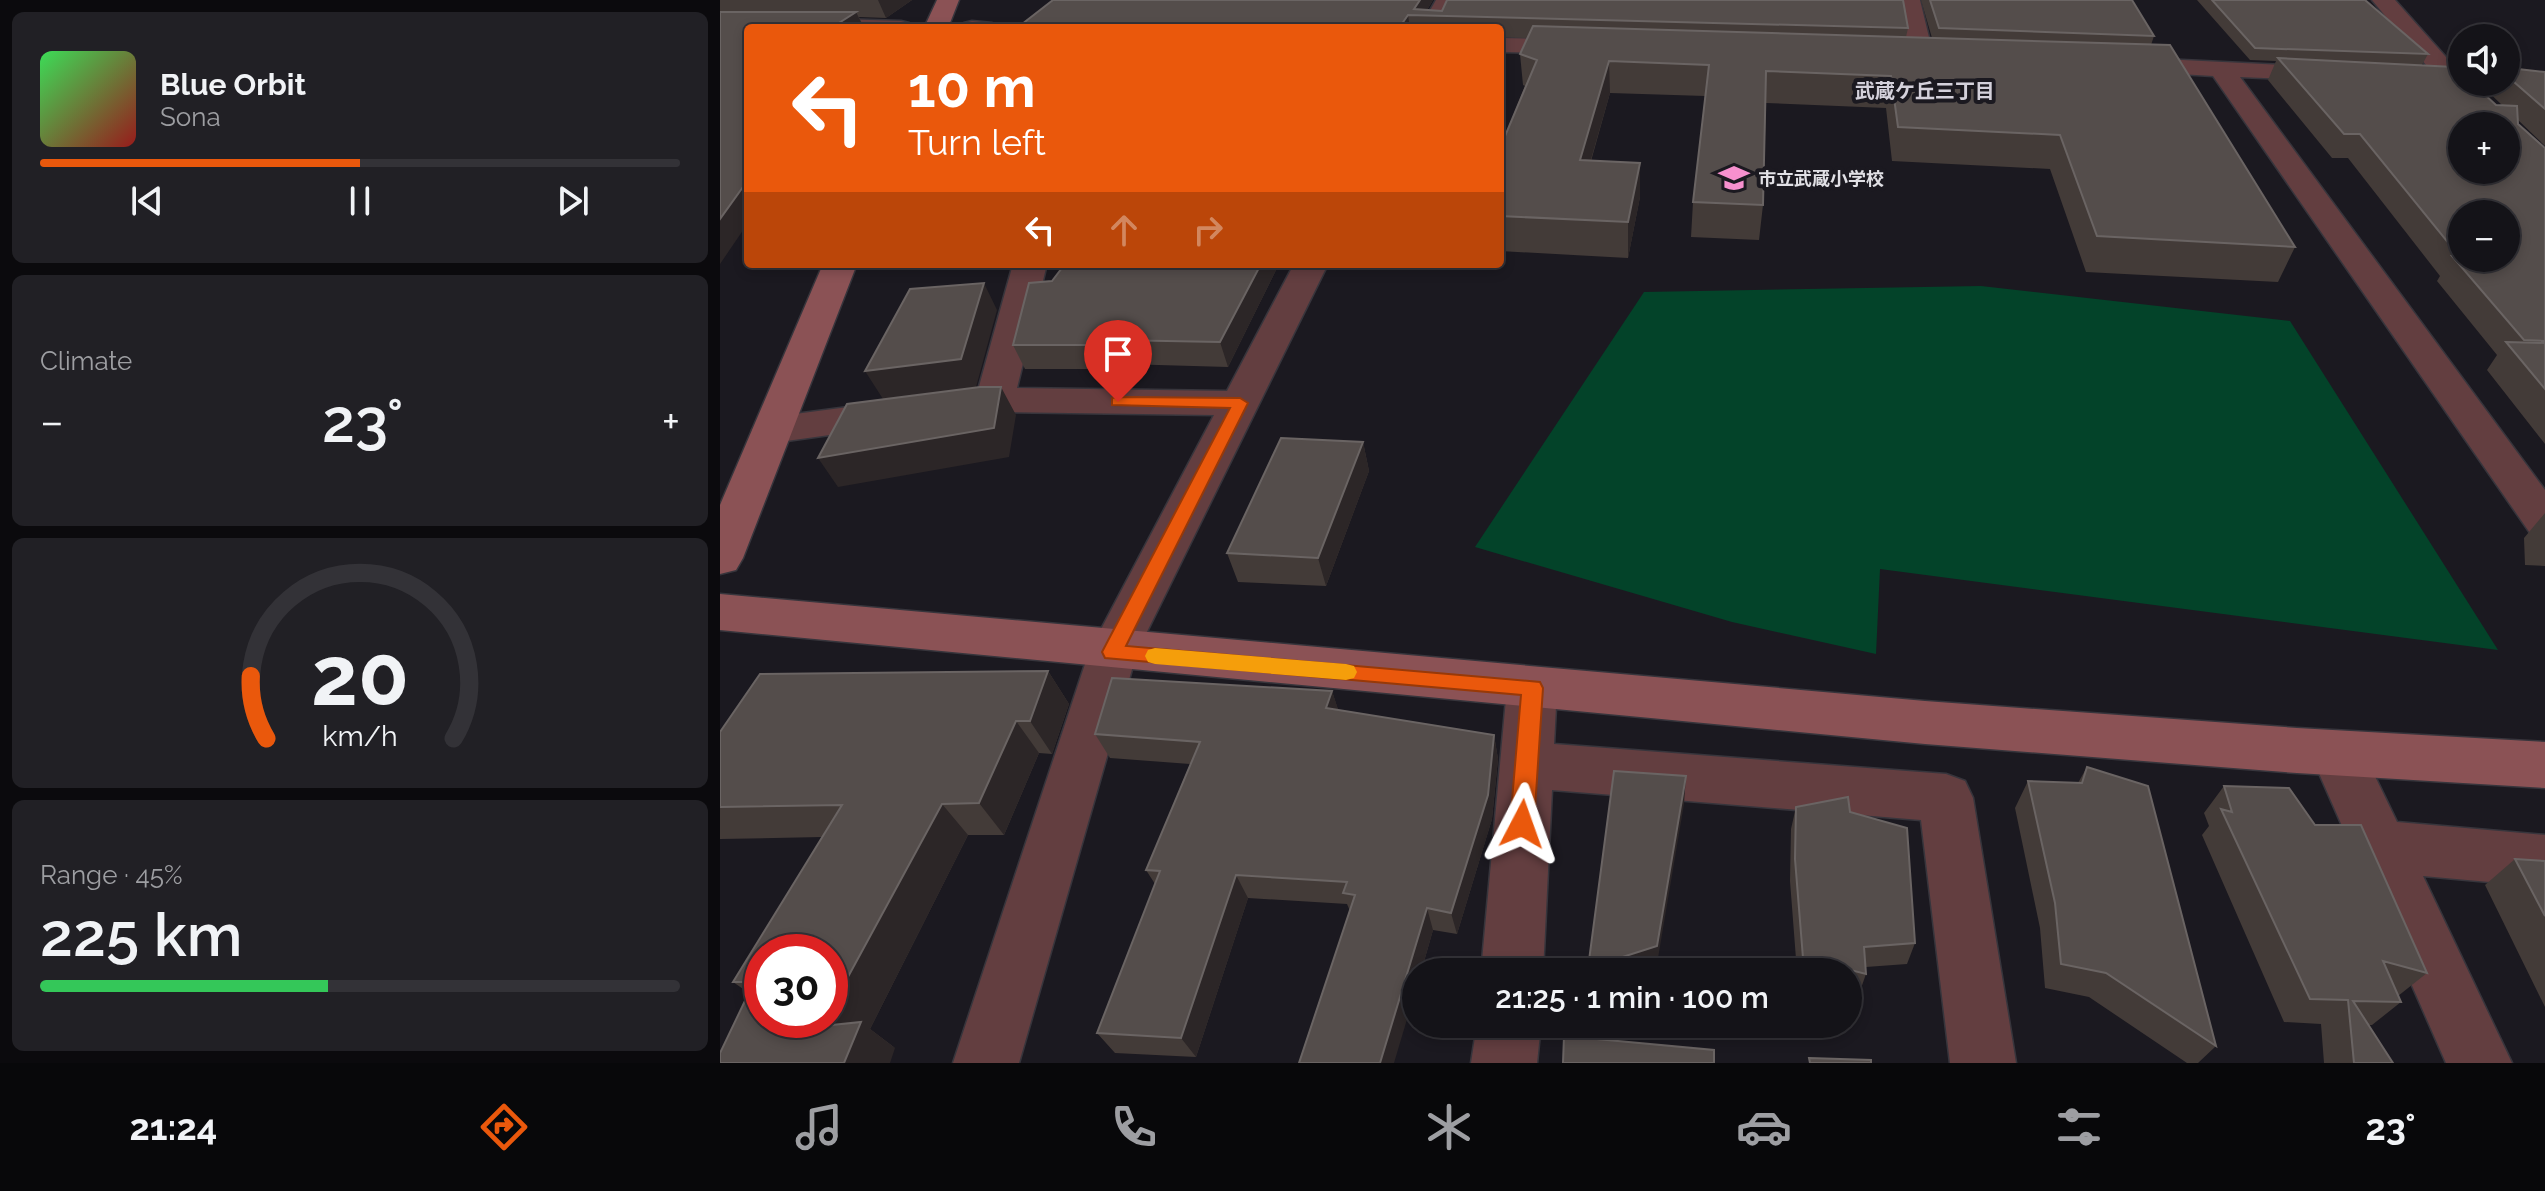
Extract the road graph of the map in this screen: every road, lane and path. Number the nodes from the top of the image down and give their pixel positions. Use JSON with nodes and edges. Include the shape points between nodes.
{"nodes":[{"id":1,"x":948,"y":0,"type":"edge"},
{"id":2,"x":1447,"y":0,"type":"edge"},
{"id":3,"x":1909,"y":0,"type":"edge"},
{"id":4,"x":2383,"y":0,"type":"edge"},
{"id":5,"x":720,"y":22,"type":"edge"},
{"id":6,"x":780,"y":24,"type":"edge"},
{"id":7,"x":938,"y":24,"type":"edge"},
{"id":8,"x":1434,"y":24,"type":"edge"},
{"id":9,"x":1504,"y":45,"type":"edge"},
{"id":10,"x":1609,"y":48,"type":"edge"},
{"id":11,"x":1890,"y":57,"type":"edge"},
{"id":12,"x":1922,"y":58,"type":"junction"},
{"id":13,"x":1953,"y":59,"type":"edge"},
{"id":14,"x":2094,"y":64,"type":"edge"},
{"id":15,"x":2220,"y":68,"type":"junction"},
{"id":16,"x":2448,"y":70,"type":"edge"},
{"id":17,"x":2355,"y":74,"type":"edge"},
{"id":18,"x":2415,"y":76,"type":"edge"},
{"id":19,"x":2448,"y":78,"type":"edge"},
{"id":20,"x":2472,"y":96,"type":"edge"},
{"id":21,"x":2488,"y":112,"type":"edge"},
{"id":22,"x":838,"y":268,"type":"edge"},
{"id":23,"x":1029,"y":268,"type":"edge"},
{"id":24,"x":1309,"y":268,"type":"edge"},
{"id":25,"x":995,"y":400,"type":"junction"},
{"id":26,"x":1240,"y":403,"type":"junction"},
{"id":27,"x":772,"y":430,"type":"junction"},
{"id":28,"x":2545,"y":522,"type":"edge"},
{"id":29,"x":720,"y":558,"type":"edge"},
{"id":30,"x":720,"y":612,"type":"edge"},
{"id":31,"x":1113,"y":652,"type":"junction"},
{"id":32,"x":1532,"y":688,"type":"junction"},
{"id":33,"x":2338,"y":755,"type":"junction"},
{"id":34,"x":1526,"y":765,"type":"junction"},
{"id":35,"x":2545,"y":765,"type":"edge"},
{"id":36,"x":2379,"y":846,"type":"junction"},
{"id":37,"x":2545,"y":861,"type":"edge"},
{"id":38,"x":1513,"y":958,"type":"edge"},
{"id":39,"x":1507,"y":1038,"type":"edge"},
{"id":40,"x":986,"y":1063,"type":"edge"},
{"id":41,"x":1504,"y":1063,"type":"edge"},
{"id":42,"x":1983,"y":1063,"type":"edge"},
{"id":43,"x":2479,"y":1063,"type":"edge"}],
"edges":[{"from":1,"to":7,"type":"street"},
{"from":2,"to":8,"type":"street"},
{"from":3,"to":12,"type":"street"},
{"from":4,"to":16,"type":"street"},
{"from":5,"to":6,"type":"street"},
{"from":9,"to":10,"type":"street"},
{"from":11,"to":12,"type":"street"},
{"from":12,"to":13,"type":"street"},
{"from":14,"to":15,"type":"street"},
{"from":15,"to":17,"type":"street"},
{"from":15,"to":28,"type":"street"},
{"from":18,"to":19,"type":"street"},
{"from":20,"to":21,"type":"street"},
{"from":22,"to":27,"type":"street"},
{"from":23,"to":25,"type":"street"},
{"from":24,"to":26,"type":"street"},
{"from":25,"to":26,"type":"street"},
{"from":25,"to":27,"type":"street"},
{"from":26,"to":31,"type":"street"},
{"from":27,"to":29,"type":"street"},
{"from":30,"to":31,"type":"street"},
{"from":31,"to":32,"type":"street"},
{"from":31,"to":40,"type":"street"},
{"from":32,"to":33,"type":"street"},
{"from":32,"to":34,"type":"street"},
{"from":33,"to":35,"type":"street"},
{"from":33,"to":36,"type":"street"},
{"from":34,"to":38,"type":"street"},
{"from":34,"to":42,"type":"street","via":[[1946,798]]},
{"from":36,"to":37,"type":"street"},
{"from":36,"to":43,"type":"street"},
{"from":39,"to":41,"type":"street"}]}
